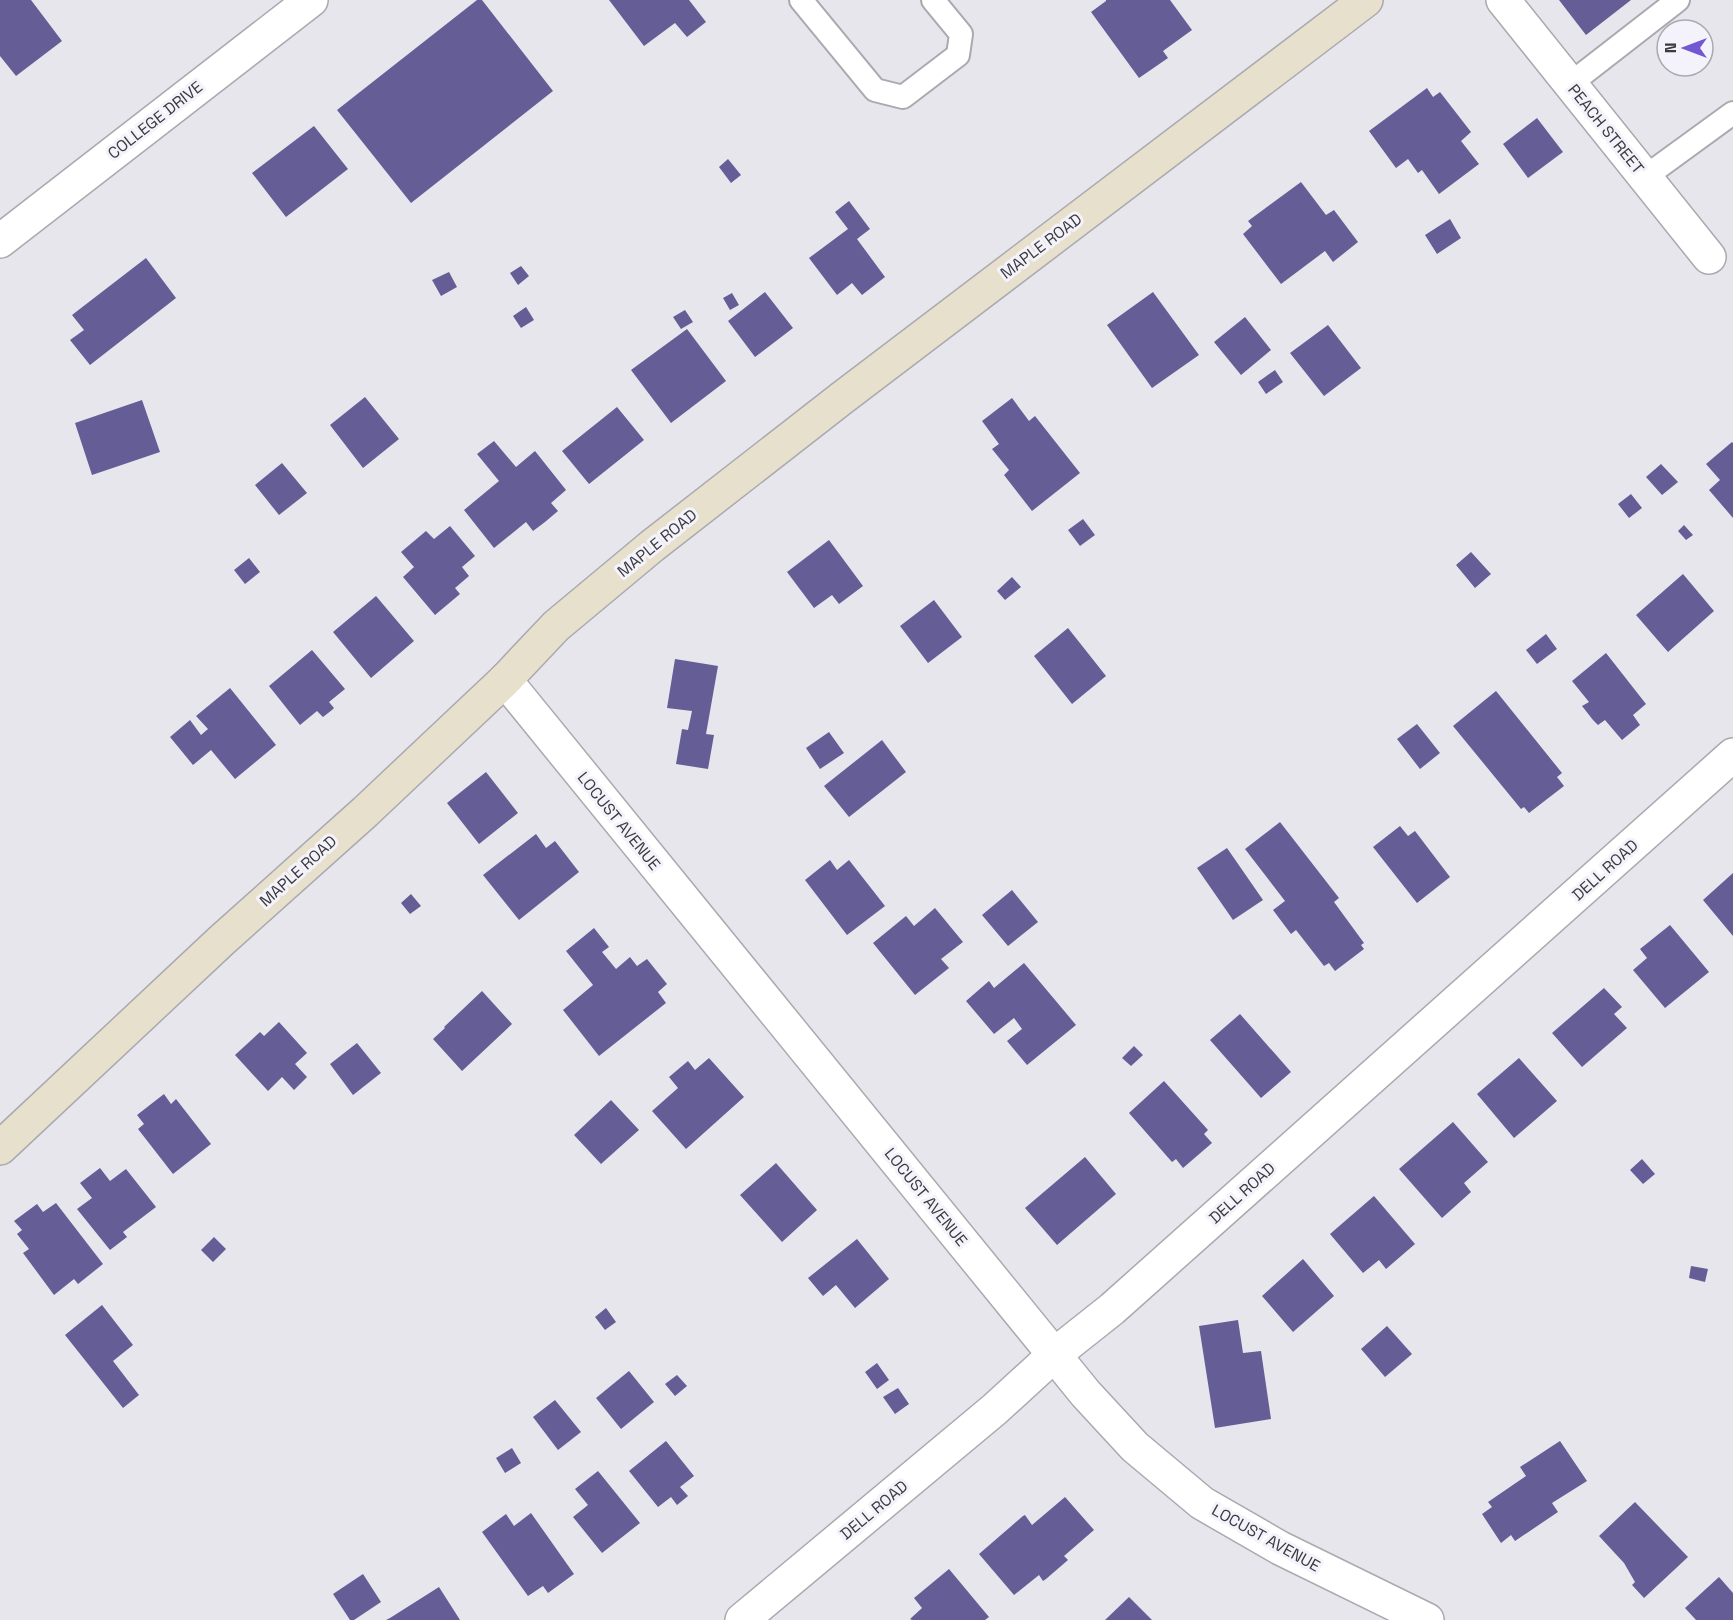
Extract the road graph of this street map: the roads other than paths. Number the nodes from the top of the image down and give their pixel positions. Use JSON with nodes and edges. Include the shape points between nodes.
{"nodes":[{"id":1,"x":311,"y":0,"type":"edge"},
{"id":2,"x":801,"y":0,"type":"edge"},
{"id":3,"x":933,"y":0,"type":"edge"},
{"id":4,"x":1366,"y":0,"type":"edge"},
{"id":5,"x":1503,"y":0,"type":"edge"},
{"id":6,"x":1678,"y":0,"type":"edge"},
{"id":7,"x":1570,"y":84,"type":"junction"},
{"id":8,"x":1733,"y":113,"type":"edge"},
{"id":9,"x":1645,"y":177,"type":"junction"},
{"id":10,"x":0,"y":242,"type":"edge"},
{"id":11,"x":1709,"y":257,"type":"dead end"},
{"id":12,"x":505,"y":680,"type":"junction"},
{"id":13,"x":1733,"y":755,"type":"edge"},
{"id":14,"x":0,"y":1148,"type":"edge"},
{"id":15,"x":1054,"y":1355,"type":"junction"},
{"id":16,"x":742,"y":1620,"type":"edge"},
{"id":17,"x":1427,"y":1620,"type":"edge"}],
"edges":[{"from":1,"to":10,"type":"street","name":"COLLEGE DRIVE"},
{"from":2,"to":3,"type":"lane","via":[[875,90],[903,97],[958,55],[961,34]]},
{"from":4,"to":12,"type":"street","name":"MAPLE ROAD","via":[[652,546],[556,626]]},
{"from":5,"to":7,"type":"street","name":"PEACH STREET"},
{"from":6,"to":7,"type":"lane"},
{"from":7,"to":9,"type":"street","name":"PEACH STREET"},
{"from":8,"to":9,"type":"lane"},
{"from":9,"to":11,"type":"street","name":"PEACH STREET"},
{"from":12,"to":14,"type":"street","name":"MAPLE ROAD"},
{"from":12,"to":15,"type":"street","name":"LOCUST AVENUE"},
{"from":13,"to":15,"type":"street","name":"DELL ROAD","via":[[1121,1301]]},
{"from":15,"to":16,"type":"street","name":"DELL ROAD"},
{"from":15,"to":17,"type":"street","name":"LOCUST AVENUE","via":[[1135,1447],[1202,1503],[1280,1548]]}]}
